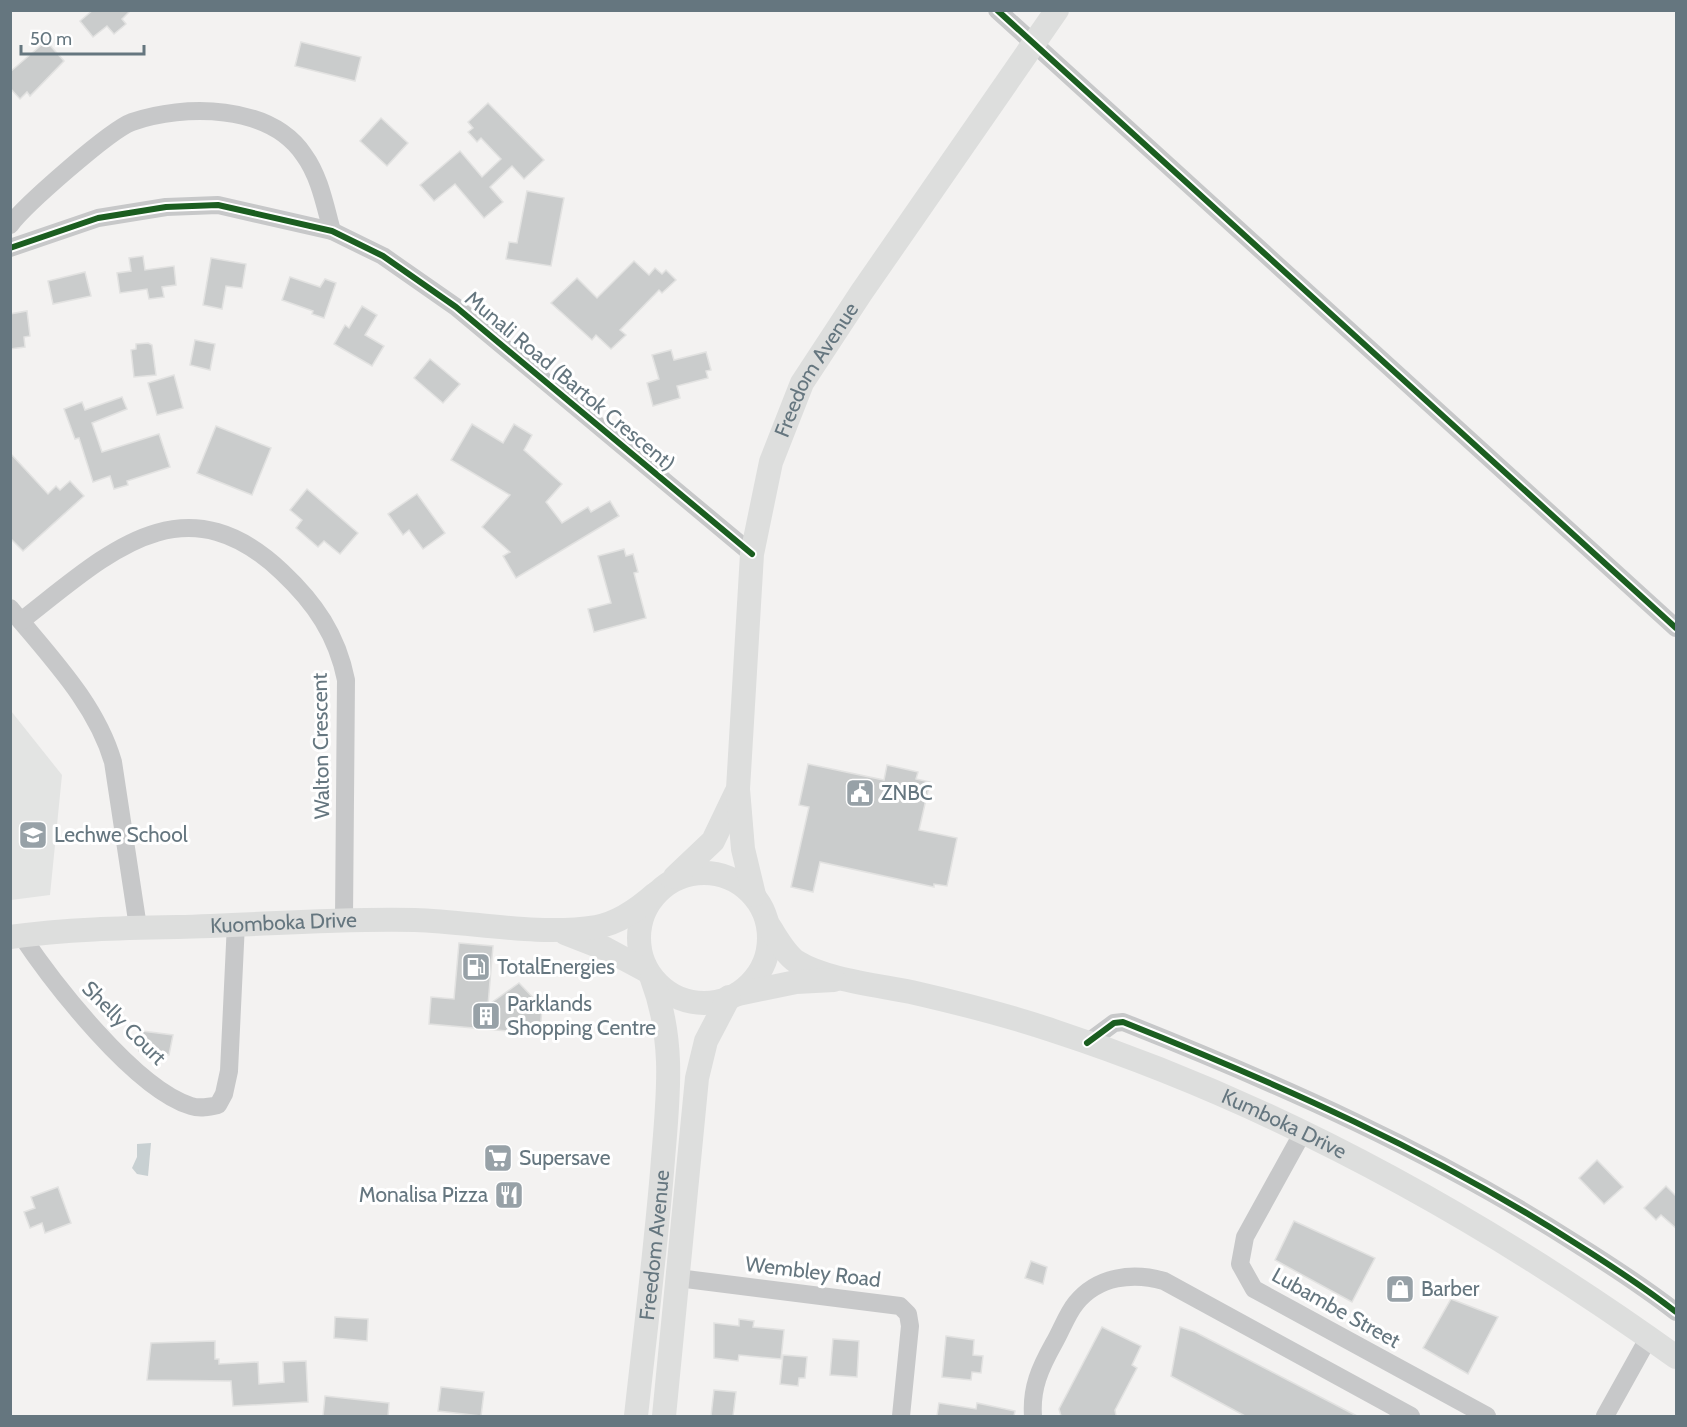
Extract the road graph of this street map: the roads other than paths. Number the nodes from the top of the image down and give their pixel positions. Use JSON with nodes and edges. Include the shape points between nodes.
{"nodes":[{"id":1,"x":997,"y":10,"type":"edge"},
{"id":2,"x":1057,"y":10,"type":"edge"},
{"id":3,"x":1034,"y":44,"type":"junction"},
{"id":4,"x":10,"y":225,"type":"edge"},
{"id":5,"x":332,"y":231,"type":"junction"},
{"id":6,"x":10,"y":248,"type":"edge"},
{"id":7,"x":752,"y":554,"type":"junction"},
{"id":8,"x":16,"y":614,"type":"edge"},
{"id":9,"x":1677,"y":628,"type":"edge"},
{"id":10,"x":738,"y":789,"type":"junction"},
{"id":11,"x":663,"y":887,"type":"junction"},
{"id":12,"x":754,"y":895,"type":"junction"},
{"id":13,"x":344,"y":918,"type":"junction"},
{"id":14,"x":236,"y":923,"type":"junction"},
{"id":15,"x":769,"y":926,"type":"junction"},
{"id":16,"x":138,"y":927,"type":"junction"},
{"id":17,"x":557,"y":930,"type":"junction"},
{"id":18,"x":16,"y":936,"type":"edge"},
{"id":19,"x":649,"y":975,"type":"junction"},
{"id":20,"x":852,"y":980,"type":"junction"},
{"id":21,"x":733,"y":996,"type":"junction"},
{"id":22,"x":1087,"y":1043,"type":"junction"},
{"id":23,"x":1246,"y":1071,"type":"junction"},
{"id":24,"x":1234,"y":1101,"type":"junction"},
{"id":25,"x":1303,"y":1132,"type":"junction"},
{"id":26,"x":678,"y":1278,"type":"junction"},
{"id":27,"x":1677,"y":1312,"type":"edge"},
{"id":28,"x":645,"y":1331,"type":"junction"},
{"id":29,"x":1649,"y":1337,"type":"junction"},
{"id":30,"x":1677,"y":1357,"type":"edge"},
{"id":31,"x":636,"y":1416,"type":"edge"},
{"id":32,"x":661,"y":1416,"type":"edge"},
{"id":33,"x":901,"y":1416,"type":"edge"},
{"id":34,"x":1033,"y":1416,"type":"edge"},
{"id":35,"x":1411,"y":1416,"type":"edge"},
{"id":36,"x":1487,"y":1416,"type":"edge"},
{"id":37,"x":1605,"y":1416,"type":"edge"}],
"edges":[{"from":1,"to":3,"type":"street"},
{"from":2,"to":3,"type":"main road","name":"Freedom Avenue"},
{"from":3,"to":7,"type":"main road","name":"Freedom Avenue","via":[[802,383],[771,462]]},
{"from":3,"to":9,"type":"street"},
{"from":4,"to":5,"type":"street","via":[[87,154],[130,122],[167,114],[230,112],[264,121],[304,153],[316,177]]},
{"from":5,"to":6,"type":"street","name":"Munali Road (Bartok Crescent)","via":[[218,205],[166,207],[98,218]]},
{"from":5,"to":7,"type":"street","name":"Munali Road (Bartok Crescent)","via":[[383,256],[456,307]]},
{"from":7,"to":10,"type":"main road","name":"Freedom Avenue"},
{"from":8,"to":13,"type":"street","name":"Walton Crescent","via":[[114,550],[165,530],[191,527],[227,534],[251,546],[274,565],[318,611],[336,643],[346,680]]},
{"from":8,"to":16,"type":"street","via":[[96,717],[107,739]]},
{"from":10,"to":11,"type":"main road","name":"Freedom Avenue","via":[[713,841]]},
{"from":10,"to":12,"type":"main road","name":"Freedom Avenue","via":[[743,849]]},
{"from":11,"to":12,"type":"main road","via":[[688,874],[706,872],[741,883]]},
{"from":11,"to":17,"type":"main road","via":[[619,920]]},
{"from":11,"to":19,"type":"main road","via":[[643,911],[638,931],[639,952]]},
{"from":12,"to":15,"type":"main road"},
{"from":13,"to":14,"type":"main road","name":"Kuomboka Drive"},
{"from":13,"to":17,"type":"main road","name":"Kuomboka Drive","via":[[454,921]]},
{"from":14,"to":16,"type":"main road","name":"Kuomboka Drive"},
{"from":14,"to":18,"type":"street","name":"Shelly Court","via":[[229,1071],[218,1105],[206,1108],[192,1107],[167,1095],[126,1062]]},
{"from":15,"to":20,"type":"main road","name":"Kumboka Drive","via":[[785,951],[798,962]]},
{"from":15,"to":21,"type":"main road","via":[[764,965],[753,981]]},
{"from":16,"to":18,"type":"main road","name":"Kuomboka Drive"},
{"from":17,"to":19,"type":"main road","via":[[582,938]]},
{"from":19,"to":21,"type":"main road","via":[[666,992],[682,1000],[700,1003]]},
{"from":19,"to":28,"type":"main road","name":"Freedom Avenue","via":[[666,1024],[670,1072]]},
{"from":20,"to":21,"type":"main road","name":"Kumboka Drive","via":[[796,982]]},
{"from":20,"to":22,"type":"main road","name":"Kumboka Drive","via":[[947,1000]]},
{"from":21,"to":26,"type":"main road","name":"Freedom Avenue","via":[[705,1041],[697,1078]]},
{"from":22,"to":23,"type":"street","via":[[1114,1023],[1123,1022]]},
{"from":22,"to":24,"type":"main road","name":"Kumboka Drive"},
{"from":23,"to":24,"type":"street"},
{"from":23,"to":27,"type":"street","via":[[1378,1132],[1509,1201]]},
{"from":24,"to":25,"type":"main road","name":"Kumboka Drive"},
{"from":25,"to":29,"type":"main road","name":"Kumboka Drive","via":[[1438,1201]]},
{"from":25,"to":36,"type":"street","name":"Lubambe Street","via":[[1240,1252],[1240,1264],[1254,1289]]},
{"from":26,"to":32,"type":"main road","name":"Freedom Avenue"},
{"from":26,"to":33,"type":"street","name":"Wembley Road","via":[[900,1306],[908,1314],[910,1326]]},
{"from":28,"to":31,"type":"main road","name":"Freedom Avenue"},
{"from":28,"to":32,"type":"main road"},
{"from":29,"to":30,"type":"main road","name":"Kumboka Drive"},
{"from":29,"to":37,"type":"street"},
{"from":34,"to":35,"type":"street","via":[[1031,1399],[1036,1376],[1076,1303],[1097,1285],[1122,1276],[1144,1275],[1164,1281]]}]}
